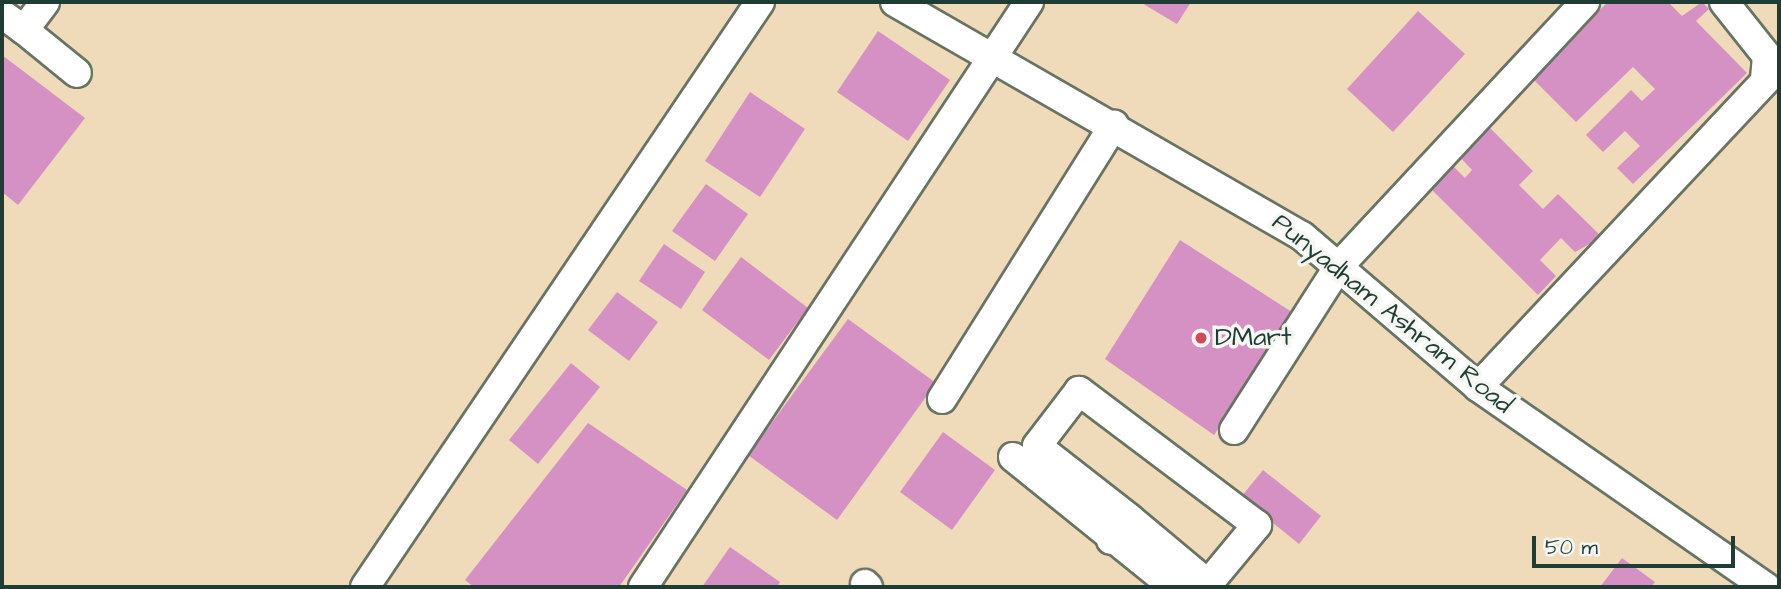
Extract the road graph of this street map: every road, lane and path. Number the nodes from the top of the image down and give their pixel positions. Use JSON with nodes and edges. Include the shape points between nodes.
{"nodes":[{"id":1,"x":45,"y":2,"type":"edge"},
{"id":2,"x":760,"y":2,"type":"edge"},
{"id":3,"x":895,"y":2,"type":"edge"},
{"id":4,"x":1029,"y":2,"type":"edge"},
{"id":5,"x":1585,"y":2,"type":"edge"},
{"id":6,"x":1724,"y":2,"type":"edge"},
{"id":7,"x":13,"y":22,"type":"edge"},
{"id":8,"x":997,"y":58,"type":"junction"},
{"id":9,"x":77,"y":73,"type":"dead end"},
{"id":10,"x":1772,"y":74,"type":"edge"},
{"id":11,"x":1115,"y":125,"type":"junction"},
{"id":12,"x":1339,"y":266,"type":"junction"},
{"id":13,"x":1478,"y":387,"type":"junction"},
{"id":14,"x":942,"y":399,"type":"dead end"},
{"id":15,"x":1234,"y":430,"type":"dead end"},
{"id":16,"x":1013,"y":457,"type":"dead end"},
{"id":17,"x":1129,"y":518,"type":"junction"},
{"id":18,"x":1111,"y":540,"type":"junction"},
{"id":19,"x":365,"y":587,"type":"edge"},
{"id":20,"x":643,"y":587,"type":"edge"},
{"id":21,"x":1174,"y":587,"type":"edge"},
{"id":22,"x":1766,"y":587,"type":"edge"}],
"edges":[{"from":1,"to":7,"type":"street"},
{"from":2,"to":19,"type":"street"},
{"from":3,"to":8,"type":"street","name":"Punyadham Ashram Road"},
{"from":4,"to":8,"type":"street"},
{"from":5,"to":12,"type":"street"},
{"from":6,"to":10,"type":"street","via":[[1767,55]]},
{"from":7,"to":9,"type":"street"},
{"from":8,"to":11,"type":"street","name":"Punyadham Ashram Road"},
{"from":8,"to":20,"type":"street"},
{"from":10,"to":13,"type":"street"},
{"from":11,"to":12,"type":"street","name":"Punyadham Ashram Road","via":[[1237,194]]},
{"from":11,"to":14,"type":"street"},
{"from":12,"to":13,"type":"street","name":"Punyadham Ashram Road"},
{"from":12,"to":15,"type":"street"},
{"from":13,"to":22,"type":"street","name":"Punyadham Ashram Road"},
{"from":16,"to":18,"type":"street"},
{"from":17,"to":17,"type":"street","via":[[1208,584],[1257,525],[1079,391],[1037,446]]},
{"from":17,"to":18,"type":"street"},
{"from":18,"to":21,"type":"street"}]}
